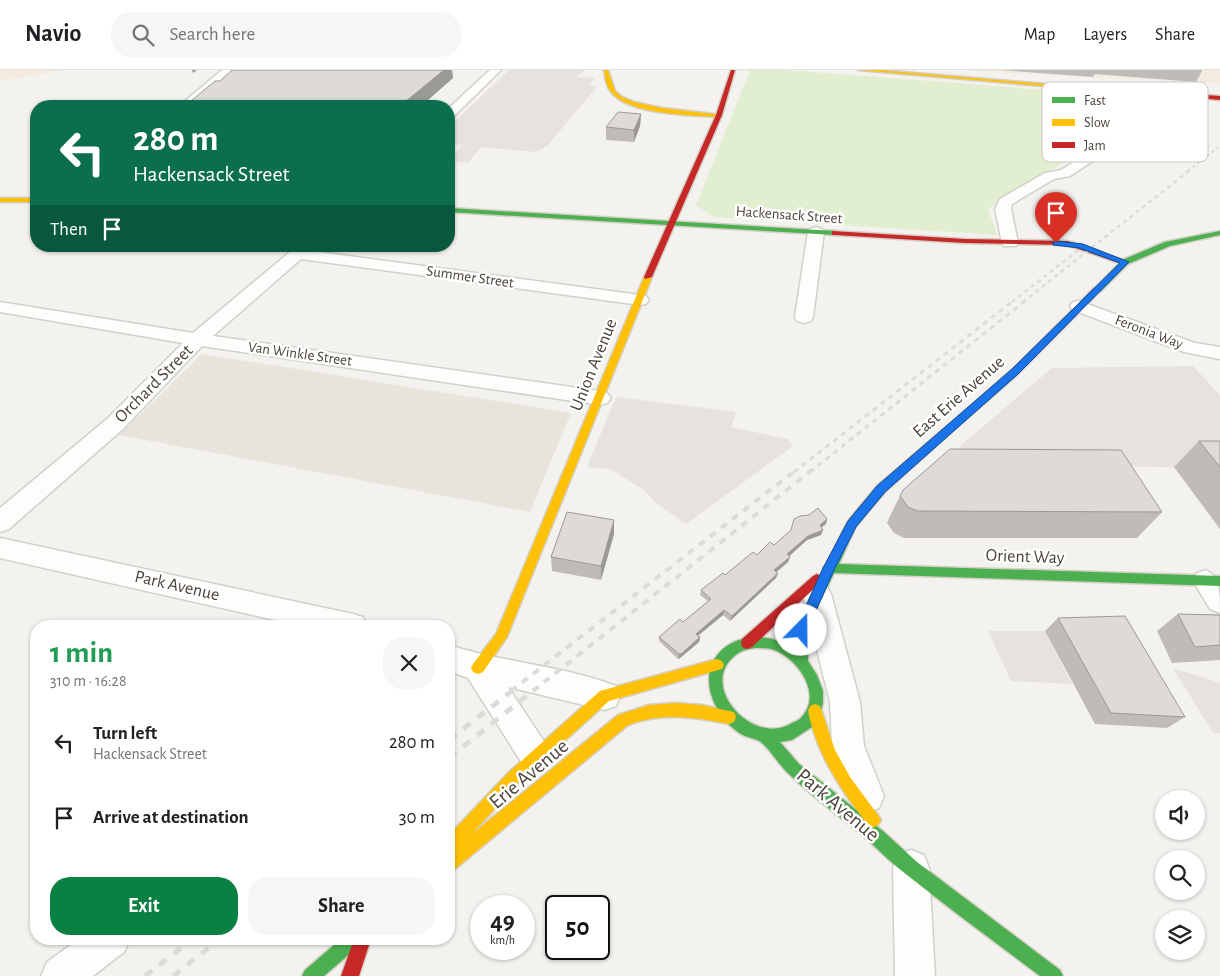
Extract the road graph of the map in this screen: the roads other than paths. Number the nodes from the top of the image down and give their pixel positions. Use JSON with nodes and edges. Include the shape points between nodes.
{"nodes":[{"id":1,"x":229,"y":70,"type":"edge"},
{"id":2,"x":496,"y":70,"type":"edge"},
{"id":3,"x":606,"y":70,"type":"edge"},
{"id":4,"x":733,"y":70,"type":"edge"},
{"id":5,"x":860,"y":70,"type":"edge"},
{"id":6,"x":921,"y":70,"type":"edge"},
{"id":7,"x":1110,"y":82,"type":"edge"},
{"id":8,"x":1042,"y":84,"type":"edge"},
{"id":9,"x":192,"y":100,"type":"edge"},
{"id":10,"x":455,"y":108,"type":"edge"},
{"id":11,"x":718,"y":114,"type":"junction"},
{"id":12,"x":1082,"y":162,"type":"edge"},
{"id":13,"x":0,"y":200,"type":"edge"},
{"id":14,"x":30,"y":200,"type":"edge"},
{"id":15,"x":455,"y":210,"type":"edge"},
{"id":16,"x":671,"y":223,"type":"junction"},
{"id":17,"x":816,"y":232,"type":"junction"},
{"id":18,"x":1220,"y":233,"type":"edge"},
{"id":19,"x":1010,"y":243,"type":"junction"},
{"id":20,"x":301,"y":252,"type":"edge"},
{"id":21,"x":316,"y":252,"type":"edge"},
{"id":22,"x":1125,"y":262,"type":"junction"},
{"id":23,"x":640,"y":300,"type":"junction"},
{"id":24,"x":1079,"y":306,"type":"junction"},
{"id":25,"x":0,"y":307,"type":"edge"},
{"id":26,"x":804,"y":317,"type":"dead end"},
{"id":27,"x":198,"y":339,"type":"junction"},
{"id":28,"x":1220,"y":353,"type":"edge"},
{"id":29,"x":600,"y":398,"type":"junction"},
{"id":30,"x":0,"y":522,"type":"edge"},
{"id":31,"x":0,"y":548,"type":"edge"},
{"id":32,"x":823,"y":581,"type":"junction"},
{"id":33,"x":1215,"y":587,"type":"edge"},
{"id":34,"x":325,"y":620,"type":"edge"},
{"id":35,"x":747,"y":643,"type":"junction"},
{"id":36,"x":455,"y":660,"type":"edge"},
{"id":37,"x":800,"y":661,"type":"junction"},
{"id":38,"x":717,"y":665,"type":"junction"},
{"id":39,"x":478,"y":668,"type":"junction"},
{"id":40,"x":605,"y":696,"type":"junction"},
{"id":41,"x":815,"y":711,"type":"junction"},
{"id":42,"x":729,"y":717,"type":"junction"},
{"id":43,"x":766,"y":738,"type":"junction"},
{"id":44,"x":536,"y":757,"type":"junction"},
{"id":45,"x":883,"y":832,"type":"junction"},
{"id":46,"x":455,"y":840,"type":"edge"},
{"id":47,"x":455,"y":858,"type":"edge"},
{"id":48,"x":911,"y":868,"type":"junction"},
{"id":49,"x":103,"y":945,"type":"edge"},
{"id":50,"x":347,"y":945,"type":"edge"},
{"id":51,"x":360,"y":945,"type":"edge"},
{"id":52,"x":61,"y":976,"type":"edge"},
{"id":53,"x":311,"y":976,"type":"edge"},
{"id":54,"x":350,"y":976,"type":"edge"},
{"id":55,"x":915,"y":976,"type":"edge"},
{"id":56,"x":1054,"y":976,"type":"edge"}],
"edges":[{"from":1,"to":9,"type":"street"},
{"from":2,"to":10,"type":"street"},
{"from":3,"to":11,"type":"main road","via":[[610,88],[616,96],[632,104]]},
{"from":4,"to":11,"type":"main road","name":"Union Avenue"},
{"from":5,"to":8,"type":"main road"},
{"from":6,"to":7,"type":"main road"},
{"from":11,"to":16,"type":"main road","name":"Union Avenue"},
{"from":12,"to":19,"type":"street","via":[[1065,173],[1050,176],[1006,202],[1003,209]]},
{"from":13,"to":14,"type":"main road"},
{"from":15,"to":16,"type":"main road","name":"Hackensack Street"},
{"from":16,"to":17,"type":"main road","name":"Hackensack Street"},
{"from":16,"to":23,"type":"main road","name":"Union Avenue"},
{"from":17,"to":19,"type":"main road","name":"Hackensack Street"},
{"from":17,"to":26,"type":"street"},
{"from":18,"to":22,"type":"main road","via":[[1168,244]]},
{"from":19,"to":22,"type":"main road","name":"Hackensack Street","via":[[1068,243]]},
{"from":20,"to":27,"type":"street","name":"Orchard Street"},
{"from":21,"to":23,"type":"street","name":"Summer Street"},
{"from":22,"to":24,"type":"main road","name":"East Erie Avenue"},
{"from":23,"to":29,"type":"main road","name":"Union Avenue"},
{"from":24,"to":28,"type":"street","name":"Feronia Way","via":[[1191,348]]},
{"from":24,"to":32,"type":"main road","name":"East Erie Avenue","via":[[1015,372],[881,489],[852,524]]},
{"from":25,"to":27,"type":"street","name":"Van Winkle Street"},
{"from":27,"to":29,"type":"street","name":"Van Winkle Street"},
{"from":27,"to":30,"type":"street","name":"Orchard Street","via":[[115,424]]},
{"from":29,"to":39,"type":"main road","name":"Union Avenue","via":[[501,637]]},
{"from":31,"to":34,"type":"street","name":"Park Avenue"},
{"from":32,"to":33,"type":"main road","name":"Orient Way"},
{"from":32,"to":35,"type":"main road","name":"East Erie Avenue","via":[[772,618]]},
{"from":32,"to":37,"type":"main road","name":"East Erie Avenue","via":[[802,626]]},
{"from":32,"to":45,"type":"street","via":[[845,702],[848,746]]},
{"from":35,"to":37,"type":"main road","via":[[777,645]]},
{"from":35,"to":38,"type":"main road"},
{"from":36,"to":39,"type":"street"},
{"from":37,"to":41,"type":"main road","via":[[817,690]]},
{"from":38,"to":40,"type":"main road"},
{"from":38,"to":42,"type":"main road","via":[[716,695]]},
{"from":39,"to":40,"type":"street"},
{"from":39,"to":44,"type":"street"},
{"from":40,"to":44,"type":"main road"},
{"from":41,"to":43,"type":"main road","via":[[799,730]]},
{"from":41,"to":45,"type":"main road","name":"Park Avenue","via":[[822,744],[830,759]]},
{"from":42,"to":43,"type":"main road","via":[[739,726]]},
{"from":42,"to":47,"type":"main road","name":"Erie Avenue","via":[[674,709],[646,711],[623,720]]},
{"from":43,"to":48,"type":"main road","name":"Park Avenue","via":[[794,769]]},
{"from":44,"to":46,"type":"main road"},
{"from":45,"to":48,"type":"main road","name":"Park Avenue"},
{"from":48,"to":55,"type":"street"},
{"from":48,"to":56,"type":"main road","name":"Park Avenue"},
{"from":49,"to":52,"type":"street"},
{"from":50,"to":53,"type":"main road"},
{"from":51,"to":54,"type":"main road"}]}
